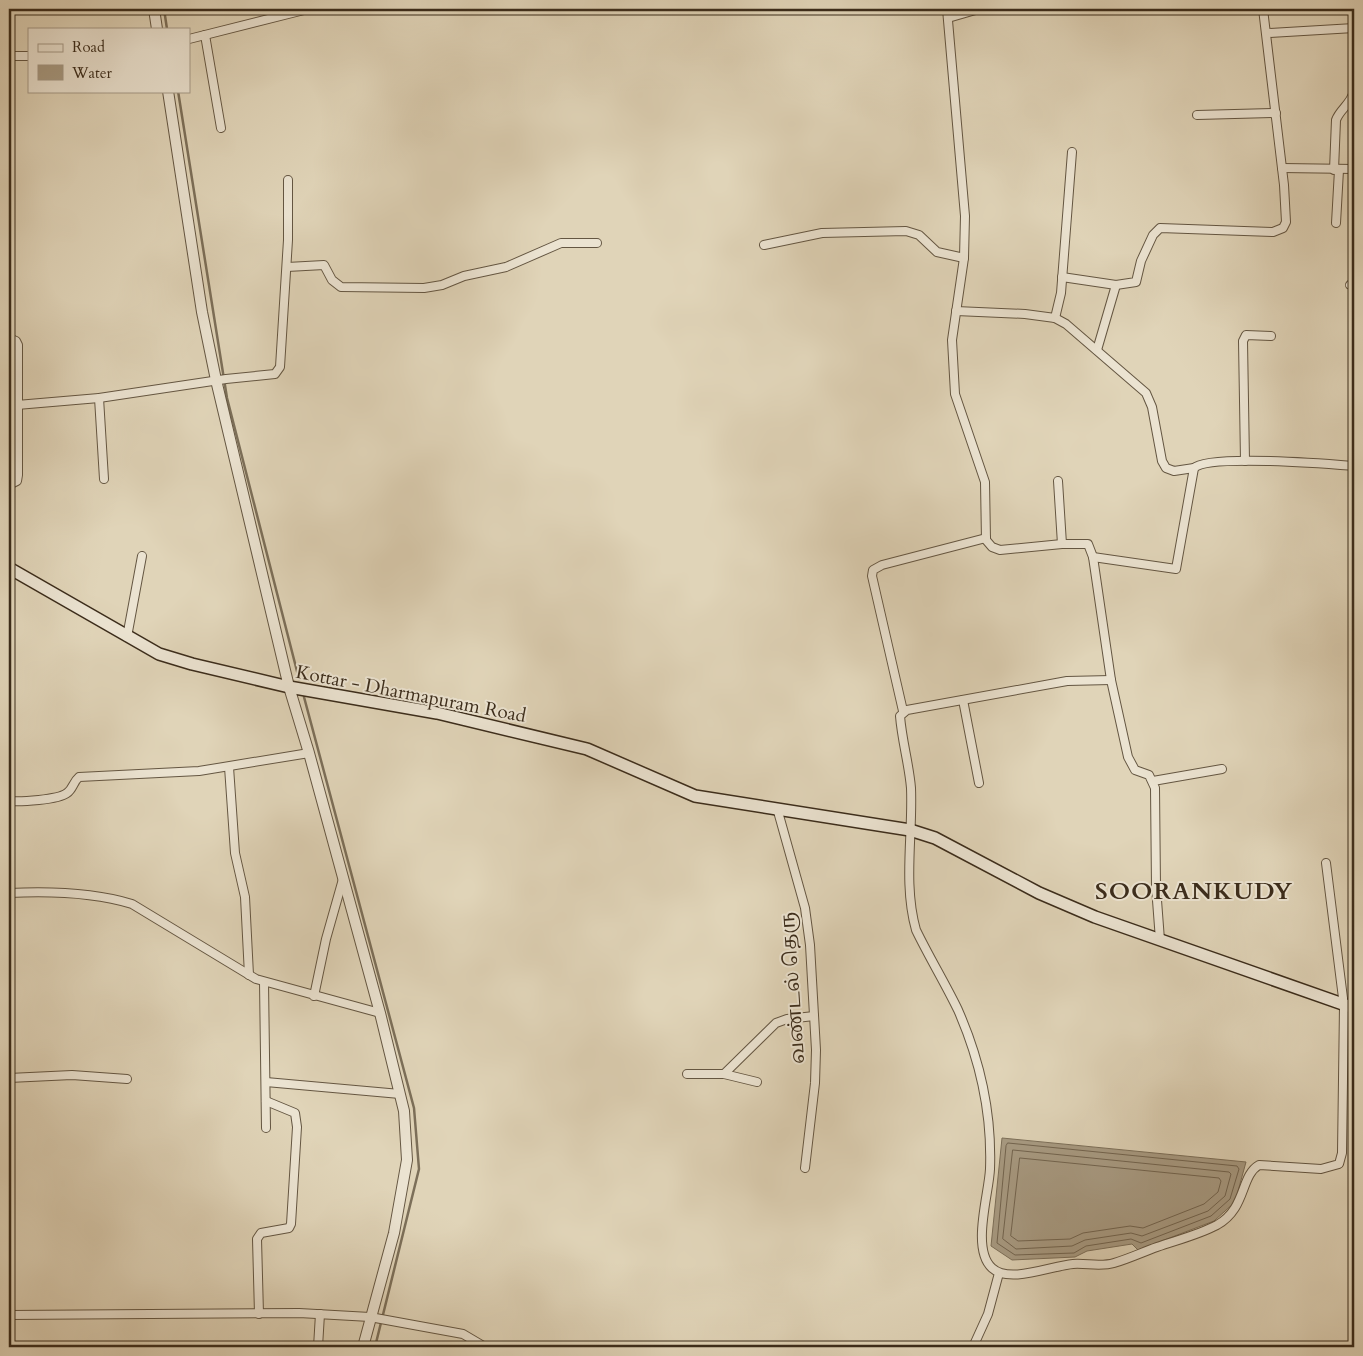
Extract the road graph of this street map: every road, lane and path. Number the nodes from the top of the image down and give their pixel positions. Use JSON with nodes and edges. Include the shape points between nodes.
{"nodes":[{"id":1,"x":154,"y":9,"type":"edge"},
{"id":2,"x":308,"y":9,"type":"edge"},
{"id":3,"x":947,"y":9,"type":"edge"},
{"id":4,"x":978,"y":9,"type":"edge"},
{"id":5,"x":1263,"y":9,"type":"edge"},
{"id":6,"x":948,"y":18,"type":"junction"},
{"id":7,"x":157,"y":28,"type":"edge"},
{"id":8,"x":1354,"y":28,"type":"edge"},
{"id":9,"x":1268,"y":33,"type":"junction"},
{"id":10,"x":205,"y":35,"type":"junction"},
{"id":11,"x":190,"y":39,"type":"edge"},
{"id":12,"x":9,"y":56,"type":"edge"},
{"id":13,"x":28,"y":56,"type":"edge"},
{"id":14,"x":1354,"y":91,"type":"edge"},
{"id":15,"x":168,"y":92,"type":"edge"},
{"id":16,"x":1276,"y":113,"type":"junction"},
{"id":17,"x":1197,"y":115,"type":"dead end"},
{"id":18,"x":221,"y":128,"type":"dead end"},
{"id":19,"x":1072,"y":152,"type":"dead end"},
{"id":20,"x":9,"y":165,"type":"edge"},
{"id":21,"x":1282,"y":168,"type":"junction"},
{"id":22,"x":1354,"y":169,"type":"edge"},
{"id":23,"x":9,"y":170,"type":"edge"},
{"id":24,"x":1336,"y":170,"type":"junction"},
{"id":25,"x":288,"y":180,"type":"dead end"},
{"id":26,"x":1336,"y":223,"type":"dead end"},
{"id":27,"x":597,"y":243,"type":"dead end"},
{"id":28,"x":764,"y":245,"type":"dead end"},
{"id":29,"x":964,"y":258,"type":"junction"},
{"id":30,"x":287,"y":266,"type":"junction"},
{"id":31,"x":1062,"y":277,"type":"junction"},
{"id":32,"x":1116,"y":285,"type":"junction"},
{"id":33,"x":956,"y":311,"type":"junction"},
{"id":34,"x":1055,"y":318,"type":"junction"},
{"id":35,"x":1271,"y":336,"type":"dead end"},
{"id":36,"x":9,"y":338,"type":"edge"},
{"id":37,"x":1097,"y":350,"type":"junction"},
{"id":38,"x":221,"y":380,"type":"junction"},
{"id":39,"x":99,"y":398,"type":"junction"},
{"id":40,"x":18,"y":405,"type":"junction"},
{"id":41,"x":1245,"y":461,"type":"junction"},
{"id":42,"x":1354,"y":466,"type":"edge"},
{"id":43,"x":1194,"y":468,"type":"junction"},
{"id":44,"x":104,"y":478,"type":"dead end"},
{"id":45,"x":1058,"y":482,"type":"dead end"},
{"id":46,"x":9,"y":485,"type":"edge"},
{"id":47,"x":986,"y":538,"type":"junction"},
{"id":48,"x":1062,"y":544,"type":"junction"},
{"id":49,"x":142,"y":556,"type":"dead end"},
{"id":50,"x":1093,"y":557,"type":"junction"},
{"id":51,"x":9,"y":568,"type":"edge"},
{"id":52,"x":127,"y":637,"type":"junction"},
{"id":53,"x":1112,"y":680,"type":"junction"},
{"id":54,"x":288,"y":687,"type":"junction"},
{"id":55,"x":963,"y":700,"type":"junction"},
{"id":56,"x":903,"y":711,"type":"junction"},
{"id":57,"x":310,"y":753,"type":"junction"},
{"id":58,"x":229,"y":767,"type":"junction"},
{"id":59,"x":1222,"y":769,"type":"dead end"},
{"id":60,"x":1153,"y":781,"type":"junction"},
{"id":61,"x":979,"y":783,"type":"dead end"},
{"id":62,"x":9,"y":801,"type":"edge"},
{"id":63,"x":777,"y":808,"type":"junction"},
{"id":64,"x":910,"y":830,"type":"junction"},
{"id":65,"x":1326,"y":863,"type":"dead end"},
{"id":66,"x":343,"y":879,"type":"junction"},
{"id":67,"x":9,"y":893,"type":"edge"},
{"id":68,"x":1160,"y":940,"type":"junction"},
{"id":69,"x":249,"y":975,"type":"junction"},
{"id":70,"x":264,"y":982,"type":"junction"},
{"id":71,"x":314,"y":996,"type":"junction"},
{"id":72,"x":1349,"y":1007,"type":"edge"},
{"id":73,"x":380,"y":1012,"type":"junction"},
{"id":74,"x":814,"y":1016,"type":"junction"},
{"id":75,"x":687,"y":1074,"type":"dead end"},
{"id":76,"x":724,"y":1074,"type":"junction"},
{"id":77,"x":9,"y":1078,"type":"edge"},
{"id":78,"x":127,"y":1079,"type":"dead end"},
{"id":79,"x":266,"y":1082,"type":"junction"},
{"id":80,"x":757,"y":1082,"type":"dead end"},
{"id":81,"x":400,"y":1094,"type":"junction"},
{"id":82,"x":266,"y":1101,"type":"junction"},
{"id":83,"x":266,"y":1128,"type":"dead end"},
{"id":84,"x":805,"y":1168,"type":"dead end"},
{"id":85,"x":999,"y":1272,"type":"junction"},
{"id":86,"x":9,"y":1314,"type":"edge"},
{"id":87,"x":259,"y":1314,"type":"junction"},
{"id":88,"x":320,"y":1314,"type":"junction"},
{"id":89,"x":377,"y":1318,"type":"junction"},
{"id":90,"x":318,"y":1347,"type":"edge"},
{"id":91,"x":363,"y":1347,"type":"edge"},
{"id":92,"x":486,"y":1347,"type":"edge"},
{"id":93,"x":973,"y":1347,"type":"edge"}],
"edges":[{"from":1,"to":7,"type":"street"},
{"from":2,"to":10,"type":"street"},
{"from":3,"to":6,"type":"street"},
{"from":4,"to":6,"type":"street"},
{"from":5,"to":9,"type":"street"},
{"from":6,"to":29,"type":"street","via":[[965,216]]},
{"from":8,"to":9,"type":"street"},
{"from":9,"to":16,"type":"street"},
{"from":10,"to":11,"type":"street"},
{"from":10,"to":18,"type":"street"},
{"from":12,"to":13,"type":"street"},
{"from":14,"to":24,"type":"street","via":[[1350,104],[1336,120]]},
{"from":15,"to":38,"type":"street","via":[[202,312]]},
{"from":16,"to":17,"type":"street"},
{"from":16,"to":21,"type":"street"},
{"from":19,"to":31,"type":"street"},
{"from":20,"to":23,"type":"street"},
{"from":21,"to":24,"type":"street"},
{"from":21,"to":32,"type":"street","via":[[1286,222],[1283,228],[1272,232],[1160,228],[1153,235],[1141,261],[1136,282]]},
{"from":22,"to":24,"type":"street"},
{"from":24,"to":26,"type":"street"},
{"from":25,"to":30,"type":"street"},
{"from":27,"to":30,"type":"street","via":[[562,243],[506,267],[424,288],[341,287],[332,280],[324,265]]},
{"from":28,"to":29,"type":"street","via":[[822,233],[906,231],[919,235],[936,252]]},
{"from":29,"to":33,"type":"street"},
{"from":30,"to":38,"type":"street","via":[[279,370],[272,375]]},
{"from":31,"to":32,"type":"street"},
{"from":31,"to":34,"type":"street"},
{"from":32,"to":37,"type":"street"},
{"from":33,"to":34,"type":"street"},
{"from":33,"to":47,"type":"street","via":[[952,340],[955,394],[985,482]]},
{"from":34,"to":37,"type":"street"},
{"from":35,"to":41,"type":"street","via":[[1247,335],[1243,338]]},
{"from":36,"to":40,"type":"street","via":[[18,345]]},
{"from":37,"to":43,"type":"street","via":[[1140,386],[1149,398],[1166,468],[1174,471]]},
{"from":38,"to":39,"type":"street"},
{"from":38,"to":54,"type":"street"},
{"from":39,"to":40,"type":"street"},
{"from":39,"to":44,"type":"street"},
{"from":40,"to":46,"type":"street","via":[[18,475],[17,482]]},
{"from":41,"to":42,"type":"street"},
{"from":41,"to":43,"type":"street","via":[[1206,462]]},
{"from":43,"to":50,"type":"street","via":[[1176,569]]},
{"from":45,"to":48,"type":"street"},
{"from":47,"to":48,"type":"street","via":[[992,547],[1000,550]]},
{"from":47,"to":56,"type":"street","via":[[873,570]]},
{"from":48,"to":50,"type":"street","via":[[1088,544]]},
{"from":49,"to":52,"type":"street"},
{"from":50,"to":53,"type":"street"},
{"from":51,"to":52,"type":"main road","name":"Kottar - Dharmapuram Road"},
{"from":52,"to":54,"type":"main road","name":"Kottar - Dharmapuram Road","via":[[159,654],[184,662]]},
{"from":53,"to":55,"type":"street","via":[[1067,682]]},
{"from":53,"to":60,"type":"street","via":[[1130,763]]},
{"from":54,"to":57,"type":"street"},
{"from":54,"to":63,"type":"main road","name":"Kottar - Dharmapuram Road","via":[[438,713],[578,747],[695,796]]},
{"from":55,"to":56,"type":"street"},
{"from":55,"to":61,"type":"street"},
{"from":56,"to":64,"type":"street","via":[[900,718],[911,788]]},
{"from":57,"to":58,"type":"street"},
{"from":57,"to":66,"type":"street"},
{"from":58,"to":62,"type":"street","via":[[78,777],[63,795]]},
{"from":58,"to":69,"type":"street","via":[[235,853],[246,906]]},
{"from":59,"to":60,"type":"street"},
{"from":60,"to":68,"type":"street"},
{"from":63,"to":64,"type":"main road","name":"Kottar - Dharmapuram Road"},
{"from":63,"to":74,"type":"street","name":"வண்டல் தெரு","via":[[804,908]]},
{"from":64,"to":68,"type":"main road","name":"Kottar - Dharmapuram Road","via":[[935,838],[1039,893]]},
{"from":64,"to":85,"type":"street","via":[[910,894],[916,930],[957,1010],[979,1066],[989,1129],[990,1169],[983,1249],[991,1268]]},
{"from":65,"to":72,"type":"street"},
{"from":66,"to":71,"type":"street"},
{"from":66,"to":73,"type":"street"},
{"from":67,"to":69,"type":"street","via":[[86,895],[132,904]]},
{"from":68,"to":72,"type":"main road","name":"Kottar - Dharmapuram Road"},
{"from":69,"to":70,"type":"street"},
{"from":70,"to":71,"type":"street"},
{"from":70,"to":79,"type":"street"},
{"from":71,"to":73,"type":"street"},
{"from":72,"to":85,"type":"street","via":[[1339,1164],[1321,1169],[1259,1165],[1250,1172],[1238,1204],[1225,1220],[1112,1264],[1072,1264],[1015,1275]]},
{"from":73,"to":81,"type":"street"},
{"from":74,"to":76,"type":"street","via":[[776,1023]]},
{"from":74,"to":84,"type":"street","name":"வண்டல் தெரு","via":[[815,1084]]},
{"from":75,"to":76,"type":"street"},
{"from":76,"to":80,"type":"street"},
{"from":77,"to":78,"type":"street","via":[[72,1075]]},
{"from":79,"to":81,"type":"street"},
{"from":79,"to":82,"type":"street"},
{"from":81,"to":89,"type":"street","via":[[407,1160]]},
{"from":82,"to":83,"type":"street"},
{"from":82,"to":87,"type":"street","via":[[295,1113],[297,1127],[291,1224],[284,1230],[261,1234],[257,1239]]},
{"from":85,"to":93,"type":"street","via":[[988,1314]]},
{"from":86,"to":87,"type":"street"},
{"from":87,"to":88,"type":"street"},
{"from":88,"to":89,"type":"street"},
{"from":88,"to":90,"type":"street"},
{"from":89,"to":91,"type":"street"},
{"from":89,"to":92,"type":"street","via":[[463,1334]]}]}
